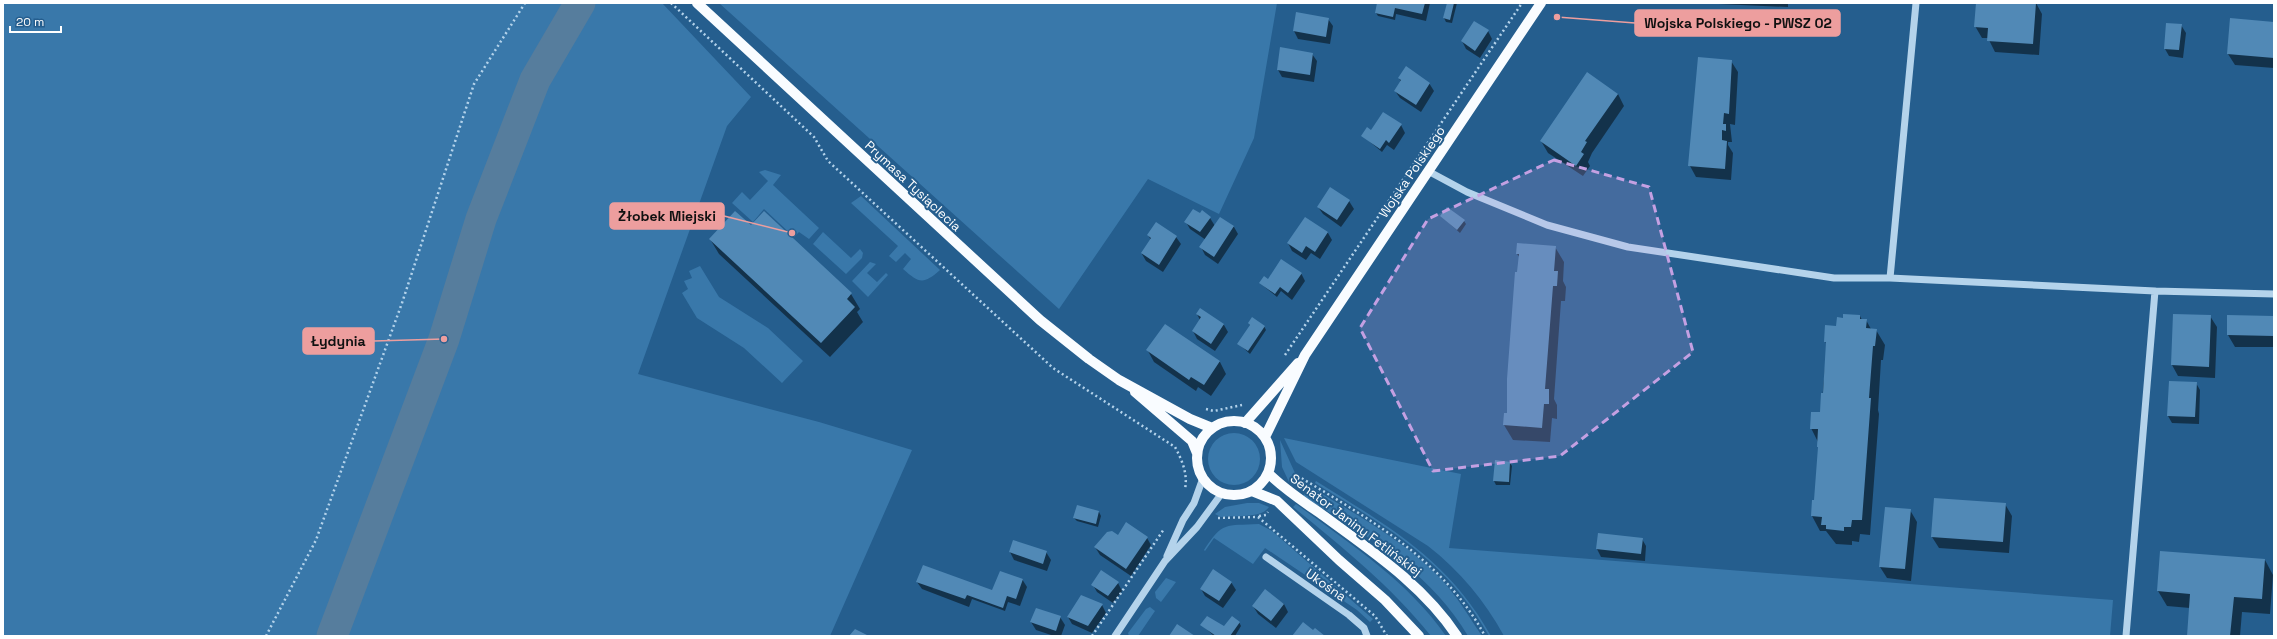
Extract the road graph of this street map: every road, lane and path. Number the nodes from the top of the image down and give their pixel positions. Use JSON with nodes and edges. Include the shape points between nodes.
{"nodes":[{"id":1,"x":525,"y":3,"type":"edge"},
{"id":2,"x":671,"y":3,"type":"edge"},
{"id":3,"x":697,"y":3,"type":"edge"},
{"id":4,"x":1522,"y":3,"type":"edge"},
{"id":5,"x":1541,"y":3,"type":"edge"},
{"id":6,"x":1916,"y":3,"type":"edge"},
{"id":7,"x":1428,"y":171,"type":"junction"},
{"id":8,"x":1890,"y":278,"type":"junction"},
{"id":9,"x":2155,"y":291,"type":"junction"},
{"id":10,"x":2274,"y":294,"type":"edge"},
{"id":11,"x":1305,"y":355,"type":"junction"},
{"id":12,"x":1283,"y":358,"type":"dead end"},
{"id":13,"x":1119,"y":380,"type":"junction"},
{"id":14,"x":1245,"y":404,"type":"dead end"},
{"id":15,"x":1190,"y":420,"type":"junction"},
{"id":16,"x":1245,"y":423,"type":"junction"},
{"id":17,"x":1212,"y":428,"type":"junction"},
{"id":18,"x":1181,"y":431,"type":"junction"},
{"id":19,"x":1265,"y":437,"type":"junction"},
{"id":20,"x":1170,"y":443,"type":"junction"},
{"id":21,"x":1197,"y":453,"type":"junction"},
{"id":22,"x":1268,"y":473,"type":"junction"},
{"id":23,"x":1203,"y":478,"type":"junction"},
{"id":24,"x":1252,"y":491,"type":"junction"},
{"id":25,"x":1222,"y":493,"type":"junction"},
{"id":26,"x":1194,"y":503,"type":"junction"},
{"id":27,"x":1208,"y":512,"type":"junction"},
{"id":28,"x":1167,"y":525,"type":"dead end"},
{"id":29,"x":1266,"y":558,"type":"dead end"},
{"id":30,"x":1165,"y":561,"type":"junction"},
{"id":31,"x":266,"y":636,"type":"edge"},
{"id":32,"x":1092,"y":636,"type":"edge"},
{"id":33,"x":1115,"y":636,"type":"edge"},
{"id":34,"x":1366,"y":636,"type":"edge"},
{"id":35,"x":1387,"y":636,"type":"edge"},
{"id":36,"x":1419,"y":636,"type":"edge"},
{"id":37,"x":1457,"y":636,"type":"edge"},
{"id":38,"x":2126,"y":636,"type":"edge"}],
"edges":[{"from":1,"to":31,"type":"path","via":[[474,84],[402,303],[316,540]]},
{"from":2,"to":20,"type":"path","via":[[814,137],[828,161],[1053,368]]},
{"from":3,"to":13,"type":"main road","name":"Prymasa Tysiąclecia","via":[[1040,320]]},
{"from":4,"to":12,"type":"path"},
{"from":5,"to":7,"type":"main road","name":"Wojska Polskiego"},
{"from":6,"to":8,"type":"street"},
{"from":7,"to":8,"type":"street","via":[[1467,192],[1547,225],[1628,247],[1834,278]]},
{"from":7,"to":11,"type":"main road","name":"Wojska Polskiego"},
{"from":8,"to":9,"type":"street"},
{"from":9,"to":10,"type":"street"},
{"from":9,"to":38,"type":"street"},
{"from":11,"to":16,"type":"main road","name":"Wojska Polskiego"},
{"from":11,"to":19,"type":"main road","name":"Wojska Polskiego"},
{"from":13,"to":15,"type":"main road","name":"Prymasa Tysiąclecia"},
{"from":13,"to":18,"type":"main road","name":"Prymasa Tysiąclecia"},
{"from":14,"to":15,"type":"path","via":[[1214,411],[1199,408]]},
{"from":15,"to":17,"type":"main road","name":"Prymasa Tysiąclecia"},
{"from":16,"to":17,"type":"main road","via":[[1227,422]]},
{"from":16,"to":19,"type":"main road","via":[[1254,426]]},
{"from":17,"to":21,"type":"main road","via":[[1202,439]]},
{"from":18,"to":20,"type":"path"},
{"from":18,"to":21,"type":"main road","name":"Prymasa Tysiąclecia","via":[[1192,441]]},
{"from":19,"to":22,"type":"main road","via":[[1270,452]]},
{"from":20,"to":26,"type":"path","via":[[1182,461],[1186,481],[1184,495]]},
{"from":21,"to":23,"type":"main road","via":[[1198,466]]},
{"from":22,"to":24,"type":"main road","via":[[1261,484]]},
{"from":22,"to":37,"type":"main road","name":"Senator Janiny Fetlińskiej","via":[[1286,490],[1390,565],[1420,590]]},
{"from":23,"to":25,"type":"main road","via":[[1206,483]]},
{"from":23,"to":26,"type":"street"},
{"from":24,"to":25,"type":"main road","via":[[1239,495]]},
{"from":24,"to":36,"type":"main road","via":[[1277,501],[1284,507],[1385,600]]},
{"from":25,"to":27,"type":"street"},
{"from":26,"to":30,"type":"street","via":[[1183,520]]},
{"from":27,"to":30,"type":"street"},
{"from":27,"to":35,"type":"path","via":[[1220,519],[1258,516],[1375,616]]},
{"from":28,"to":32,"type":"path"},
{"from":29,"to":34,"type":"street","name":"Ukośna","via":[[1349,615],[1364,628]]},
{"from":30,"to":33,"type":"street"}]}
